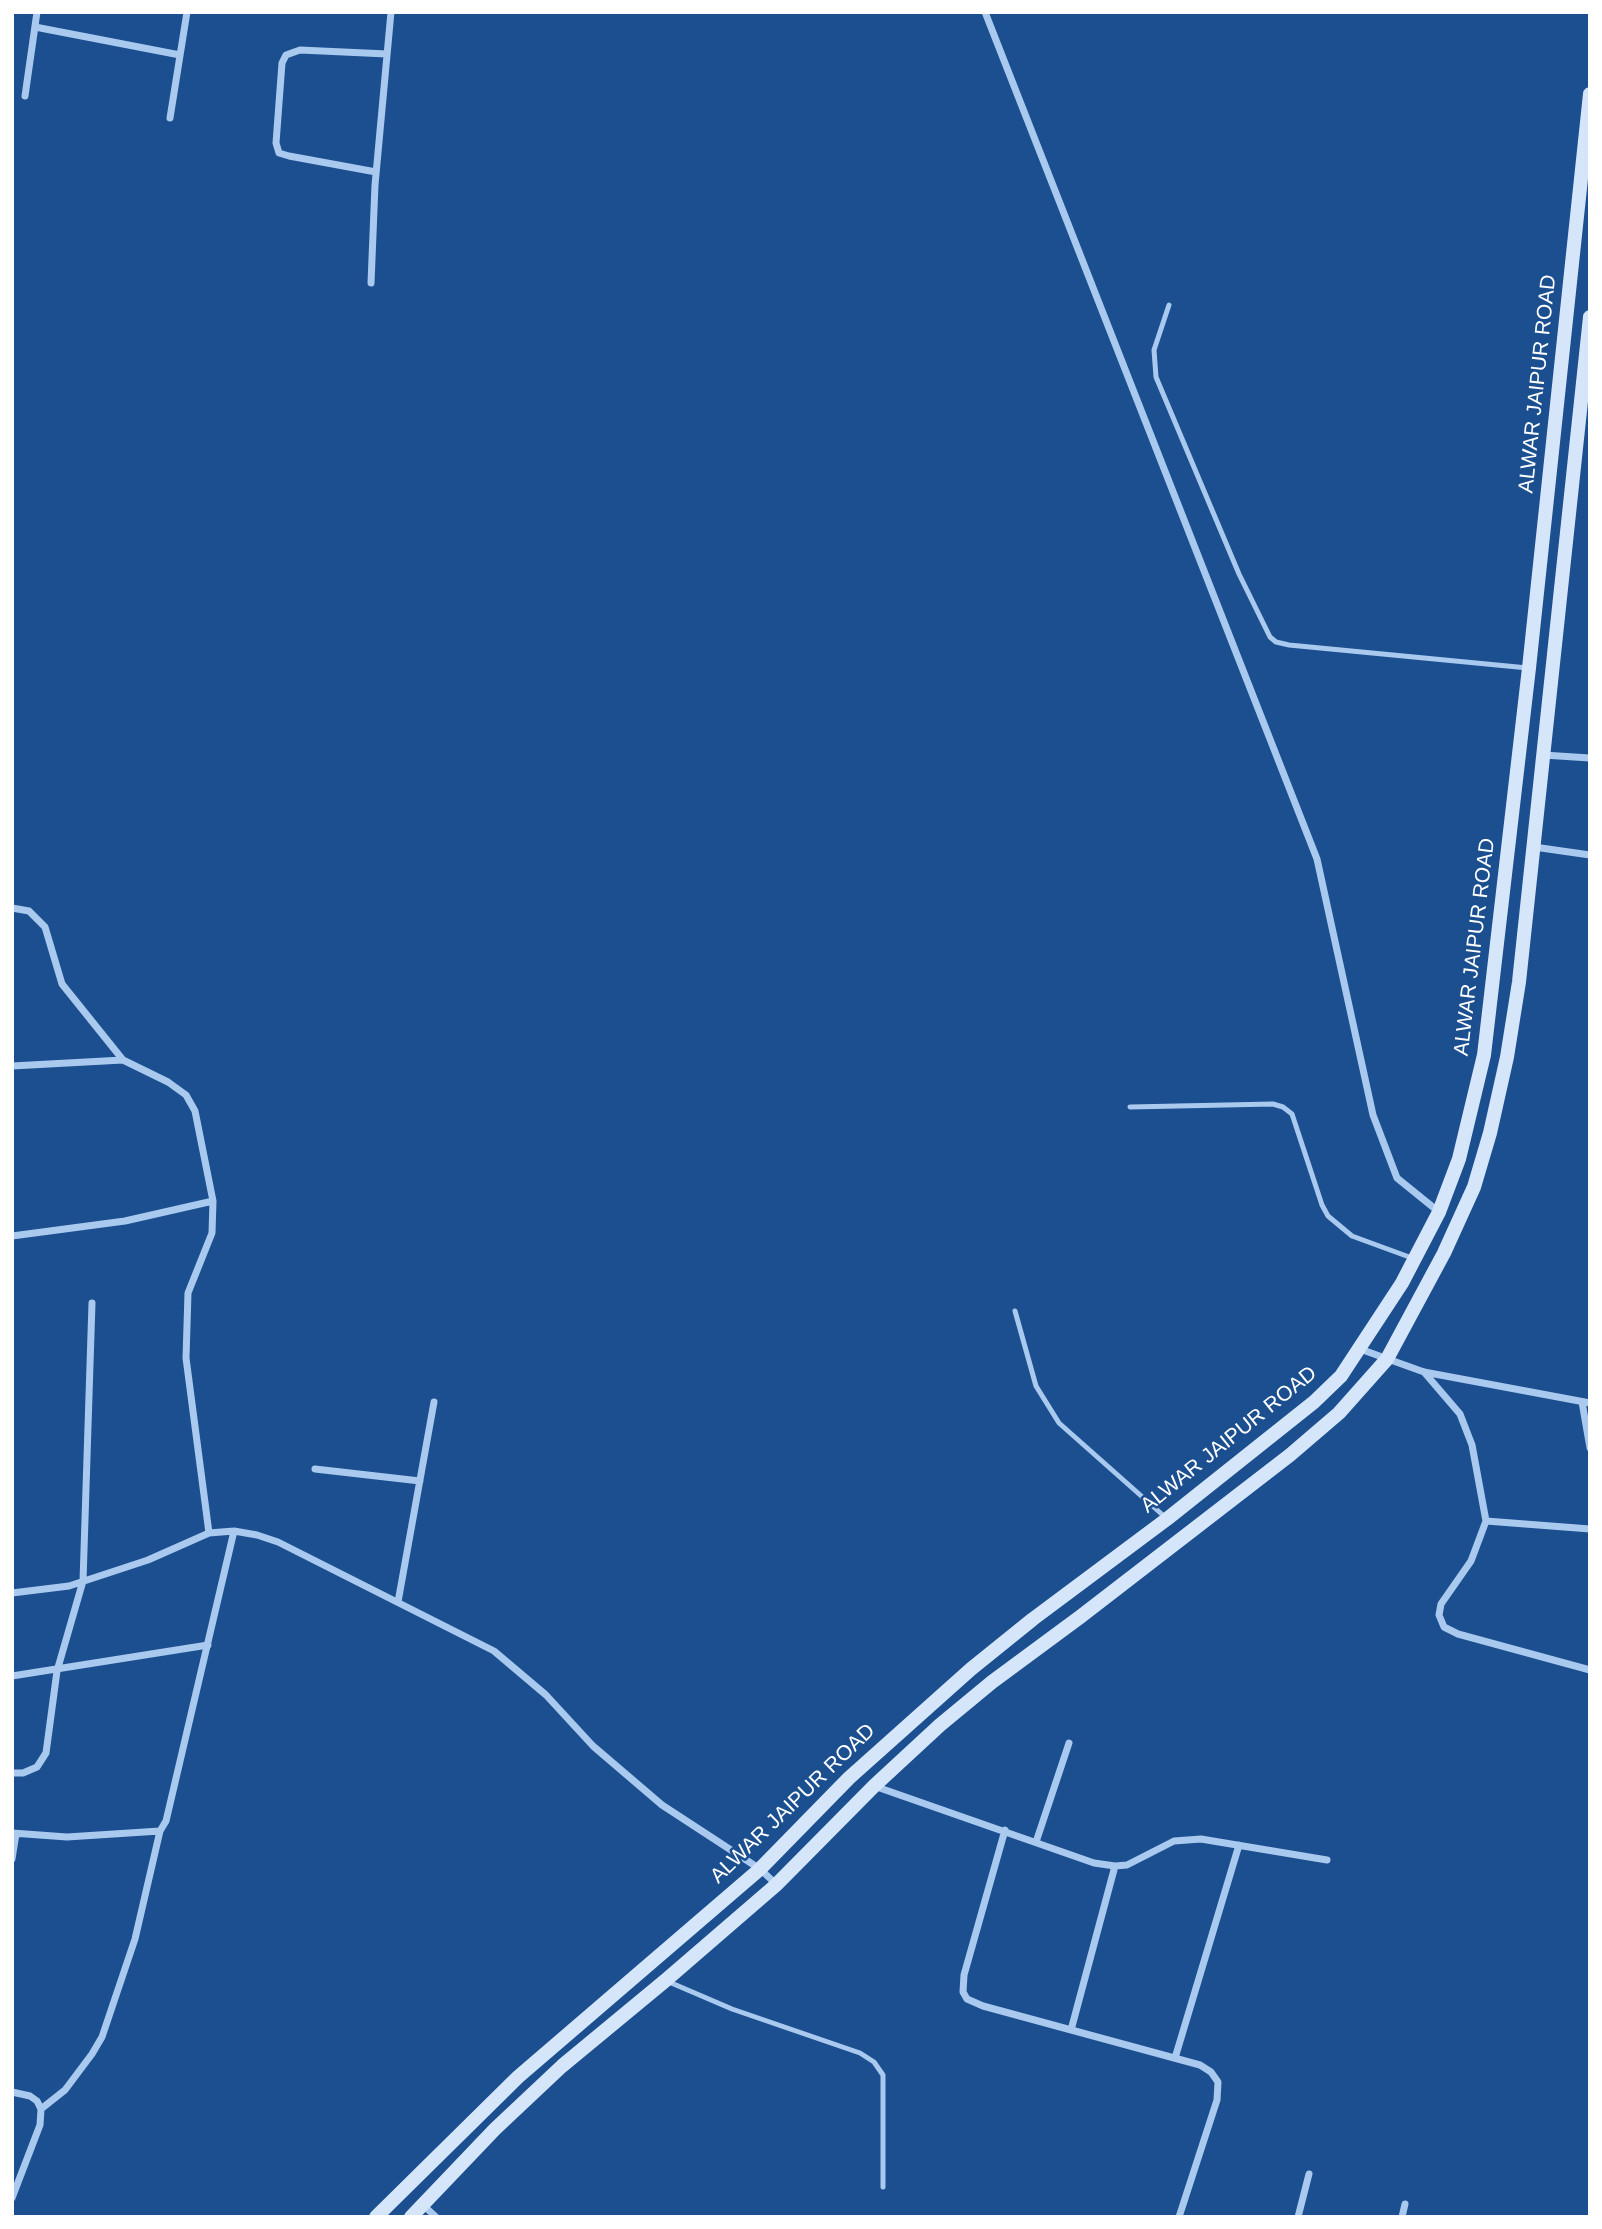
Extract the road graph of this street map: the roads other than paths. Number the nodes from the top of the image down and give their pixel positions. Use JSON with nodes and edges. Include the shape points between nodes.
{"nodes":[{"id":1,"x":37,"y":12,"type":"edge"},
{"id":2,"x":187,"y":12,"type":"edge"},
{"id":3,"x":391,"y":12,"type":"edge"},
{"id":4,"x":985,"y":12,"type":"edge"},
{"id":5,"x":35,"y":27,"type":"junction"},
{"id":6,"x":387,"y":54,"type":"junction"},
{"id":7,"x":180,"y":55,"type":"junction"},
{"id":8,"x":1590,"y":94,"type":"edge"},
{"id":9,"x":25,"y":96,"type":"dead end"},
{"id":10,"x":170,"y":118,"type":"dead end"},
{"id":11,"x":376,"y":172,"type":"junction"},
{"id":12,"x":371,"y":283,"type":"dead end"},
{"id":13,"x":1169,"y":305,"type":"dead end"},
{"id":14,"x":1590,"y":317,"type":"edge"},
{"id":15,"x":1529,"y":668,"type":"junction"},
{"id":16,"x":1544,"y":755,"type":"junction"},
{"id":17,"x":1590,"y":758,"type":"edge"},
{"id":18,"x":1515,"y":787,"type":"junction"},
{"id":19,"x":1539,"y":790,"type":"junction"},
{"id":20,"x":1533,"y":847,"type":"junction"},
{"id":21,"x":1590,"y":855,"type":"edge"},
{"id":22,"x":12,"y":908,"type":"edge"},
{"id":23,"x":123,"y":1060,"type":"junction"},
{"id":24,"x":12,"y":1066,"type":"edge"},
{"id":25,"x":1130,"y":1107,"type":"dead end"},
{"id":26,"x":213,"y":1201,"type":"junction"},
{"id":27,"x":1438,"y":1212,"type":"junction"},
{"id":28,"x":12,"y":1236,"type":"edge"},
{"id":29,"x":1415,"y":1259,"type":"junction"},
{"id":30,"x":92,"y":1303,"type":"dead end"},
{"id":31,"x":1015,"y":1311,"type":"dead end"},
{"id":32,"x":1360,"y":1349,"type":"junction"},
{"id":33,"x":1387,"y":1359,"type":"junction"},
{"id":34,"x":1424,"y":1372,"type":"junction"},
{"id":35,"x":434,"y":1402,"type":"dead end"},
{"id":36,"x":1586,"y":1402,"type":"edge"},
{"id":37,"x":1590,"y":1448,"type":"edge"},
{"id":38,"x":316,"y":1469,"type":"dead end"},
{"id":39,"x":420,"y":1481,"type":"junction"},
{"id":40,"x":1167,"y":1519,"type":"junction"},
{"id":41,"x":1486,"y":1521,"type":"junction"},
{"id":42,"x":1590,"y":1529,"type":"edge"},
{"id":43,"x":234,"y":1531,"type":"junction"},
{"id":44,"x":209,"y":1533,"type":"junction"},
{"id":45,"x":83,"y":1581,"type":"junction"},
{"id":46,"x":12,"y":1593,"type":"edge"},
{"id":47,"x":398,"y":1602,"type":"junction"},
{"id":48,"x":208,"y":1645,"type":"junction"},
{"id":49,"x":1590,"y":1670,"type":"edge"},
{"id":50,"x":57,"y":1671,"type":"junction"},
{"id":51,"x":12,"y":1676,"type":"edge"},
{"id":52,"x":1069,"y":1744,"type":"dead end"},
{"id":53,"x":12,"y":1773,"type":"edge"},
{"id":54,"x":874,"y":1786,"type":"junction"},
{"id":55,"x":1005,"y":1830,"type":"junction"},
{"id":56,"x":160,"y":1831,"type":"junction"},
{"id":57,"x":14,"y":1834,"type":"edge"},
{"id":58,"x":1036,"y":1842,"type":"junction"},
{"id":59,"x":1239,"y":1845,"type":"junction"},
{"id":60,"x":12,"y":1859,"type":"edge"},
{"id":61,"x":1327,"y":1860,"type":"dead end"},
{"id":62,"x":1115,"y":1866,"type":"junction"},
{"id":63,"x":760,"y":1869,"type":"junction"},
{"id":64,"x":776,"y":1885,"type":"junction"},
{"id":65,"x":666,"y":1980,"type":"junction"},
{"id":66,"x":1071,"y":2030,"type":"junction"},
{"id":67,"x":1175,"y":2058,"type":"junction"},
{"id":68,"x":12,"y":2092,"type":"edge"},
{"id":69,"x":41,"y":2109,"type":"junction"},
{"id":70,"x":1309,"y":2174,"type":"dead end"},
{"id":71,"x":883,"y":2188,"type":"dead end"},
{"id":72,"x":12,"y":2198,"type":"edge"},
{"id":73,"x":1405,"y":2204,"type":"dead end"},
{"id":74,"x":423,"y":2205,"type":"junction"},
{"id":75,"x":376,"y":2217,"type":"edge"},
{"id":76,"x":411,"y":2217,"type":"edge"},
{"id":77,"x":436,"y":2217,"type":"edge"},
{"id":78,"x":1180,"y":2217,"type":"edge"},
{"id":79,"x":1298,"y":2217,"type":"edge"},
{"id":80,"x":1402,"y":2217,"type":"edge"}],
"edges":[{"from":1,"to":5,"type":"street"},
{"from":2,"to":7,"type":"street"},
{"from":3,"to":6,"type":"street"},
{"from":4,"to":27,"type":"street","via":[[1317,859],[1373,1115],[1397,1178]]},
{"from":5,"to":7,"type":"street"},
{"from":5,"to":9,"type":"street"},
{"from":6,"to":11,"type":"street"},
{"from":6,"to":11,"type":"street","via":[[300,50],[286,55],[282,63],[279,153]]},
{"from":7,"to":10,"type":"street"},
{"from":8,"to":15,"type":"main road","name":"ALWAR JAIPUR ROAD"},
{"from":11,"to":12,"type":"street"},
{"from":13,"to":15,"type":"lane","via":[[1154,350],[1156,377],[1270,637],[1289,646]]},
{"from":14,"to":16,"type":"main road","name":"ALWAR JAIPUR ROAD"},
{"from":15,"to":18,"type":"main road","name":"ALWAR JAIPUR ROAD"},
{"from":16,"to":17,"type":"street"},
{"from":16,"to":19,"type":"main road","name":"ALWAR JAIPUR ROAD"},
{"from":18,"to":19,"type":"main road"},
{"from":18,"to":27,"type":"main road","name":"ALWAR JAIPUR ROAD","via":[[1483,1055],[1459,1159]]},
{"from":19,"to":20,"type":"main road","name":"ALWAR JAIPUR ROAD"},
{"from":20,"to":21,"type":"street"},
{"from":20,"to":33,"type":"main road","name":"ALWAR JAIPUR ROAD","via":[[1507,1056],[1490,1133],[1474,1187],[1444,1253]]},
{"from":22,"to":23,"type":"street","via":[[30,911],[40,921],[62,984]]},
{"from":23,"to":24,"type":"street"},
{"from":23,"to":26,"type":"street","via":[[186,1095],[195,1111]]},
{"from":25,"to":29,"type":"lane","via":[[1273,1104],[1288,1109],[1328,1216],[1352,1236]]},
{"from":26,"to":28,"type":"street","via":[[125,1222]]},
{"from":26,"to":44,"type":"street","via":[[212,1233],[188,1293],[186,1325],[186,1358]]},
{"from":27,"to":29,"type":"main road","name":"ALWAR JAIPUR ROAD"},
{"from":29,"to":32,"type":"main road","name":"ALWAR JAIPUR ROAD"},
{"from":30,"to":45,"type":"street"},
{"from":31,"to":40,"type":"lane","via":[[1036,1385],[1059,1423]]},
{"from":32,"to":33,"type":"street"},
{"from":32,"to":40,"type":"main road","name":"ALWAR JAIPUR ROAD","via":[[1314,1402]]},
{"from":33,"to":34,"type":"street"},
{"from":33,"to":54,"type":"main road","name":"ALWAR JAIPUR ROAD","via":[[1339,1413],[1290,1455],[992,1682]]},
{"from":34,"to":36,"type":"street"},
{"from":34,"to":41,"type":"street","via":[[1460,1414],[1472,1445]]},
{"from":35,"to":39,"type":"street"},
{"from":36,"to":37,"type":"street"},
{"from":38,"to":39,"type":"street"},
{"from":39,"to":47,"type":"street"},
{"from":40,"to":63,"type":"main road","name":"ALWAR JAIPUR ROAD","via":[[971,1669],[849,1778]]},
{"from":41,"to":42,"type":"street"},
{"from":41,"to":49,"type":"street","via":[[1471,1561],[1441,1604],[1444,1627]]},
{"from":43,"to":44,"type":"street"},
{"from":43,"to":47,"type":"street","via":[[278,1542]]},
{"from":43,"to":48,"type":"street"},
{"from":44,"to":45,"type":"street","via":[[148,1560]]},
{"from":45,"to":46,"type":"street"},
{"from":45,"to":50,"type":"street"},
{"from":47,"to":63,"type":"street","via":[[494,1651],[662,1805]]},
{"from":48,"to":50,"type":"street"},
{"from":48,"to":56,"type":"street"},
{"from":50,"to":51,"type":"street"},
{"from":50,"to":53,"type":"street","via":[[46,1753],[37,1767]]},
{"from":52,"to":58,"type":"street"},
{"from":54,"to":55,"type":"street"},
{"from":54,"to":64,"type":"main road","name":"ALWAR JAIPUR ROAD"},
{"from":55,"to":58,"type":"street"},
{"from":55,"to":66,"type":"street","via":[[963,1992],[983,2006]]},
{"from":56,"to":57,"type":"street","via":[[66,1837]]},
{"from":56,"to":69,"type":"street","via":[[135,1939],[102,2036],[65,2090]]},
{"from":57,"to":60,"type":"street"},
{"from":58,"to":62,"type":"street"},
{"from":59,"to":61,"type":"street"},
{"from":59,"to":62,"type":"street","via":[[1200,1839],[1174,1841],[1128,1865]]},
{"from":59,"to":67,"type":"street"},
{"from":62,"to":66,"type":"street"},
{"from":63,"to":64,"type":"street"},
{"from":63,"to":75,"type":"main road","name":"ALWAR JAIPUR ROAD","via":[[518,2077]]},
{"from":64,"to":65,"type":"main road","name":"ALWAR JAIPUR ROAD"},
{"from":65,"to":71,"type":"lane","via":[[874,2062],[883,2075]]},
{"from":65,"to":74,"type":"main road","name":"ALWAR JAIPUR ROAD","via":[[562,2066]]},
{"from":66,"to":67,"type":"street"},
{"from":67,"to":78,"type":"street","via":[[1211,2071],[1217,2082],[1217,2100]]},
{"from":68,"to":69,"type":"street","via":[[30,2096]]},
{"from":69,"to":72,"type":"street","via":[[40,2125]]},
{"from":70,"to":79,"type":"street"},
{"from":73,"to":80,"type":"street"},
{"from":74,"to":76,"type":"main road","name":"ALWAR JAIPUR ROAD"},
{"from":74,"to":77,"type":"street"}]}
